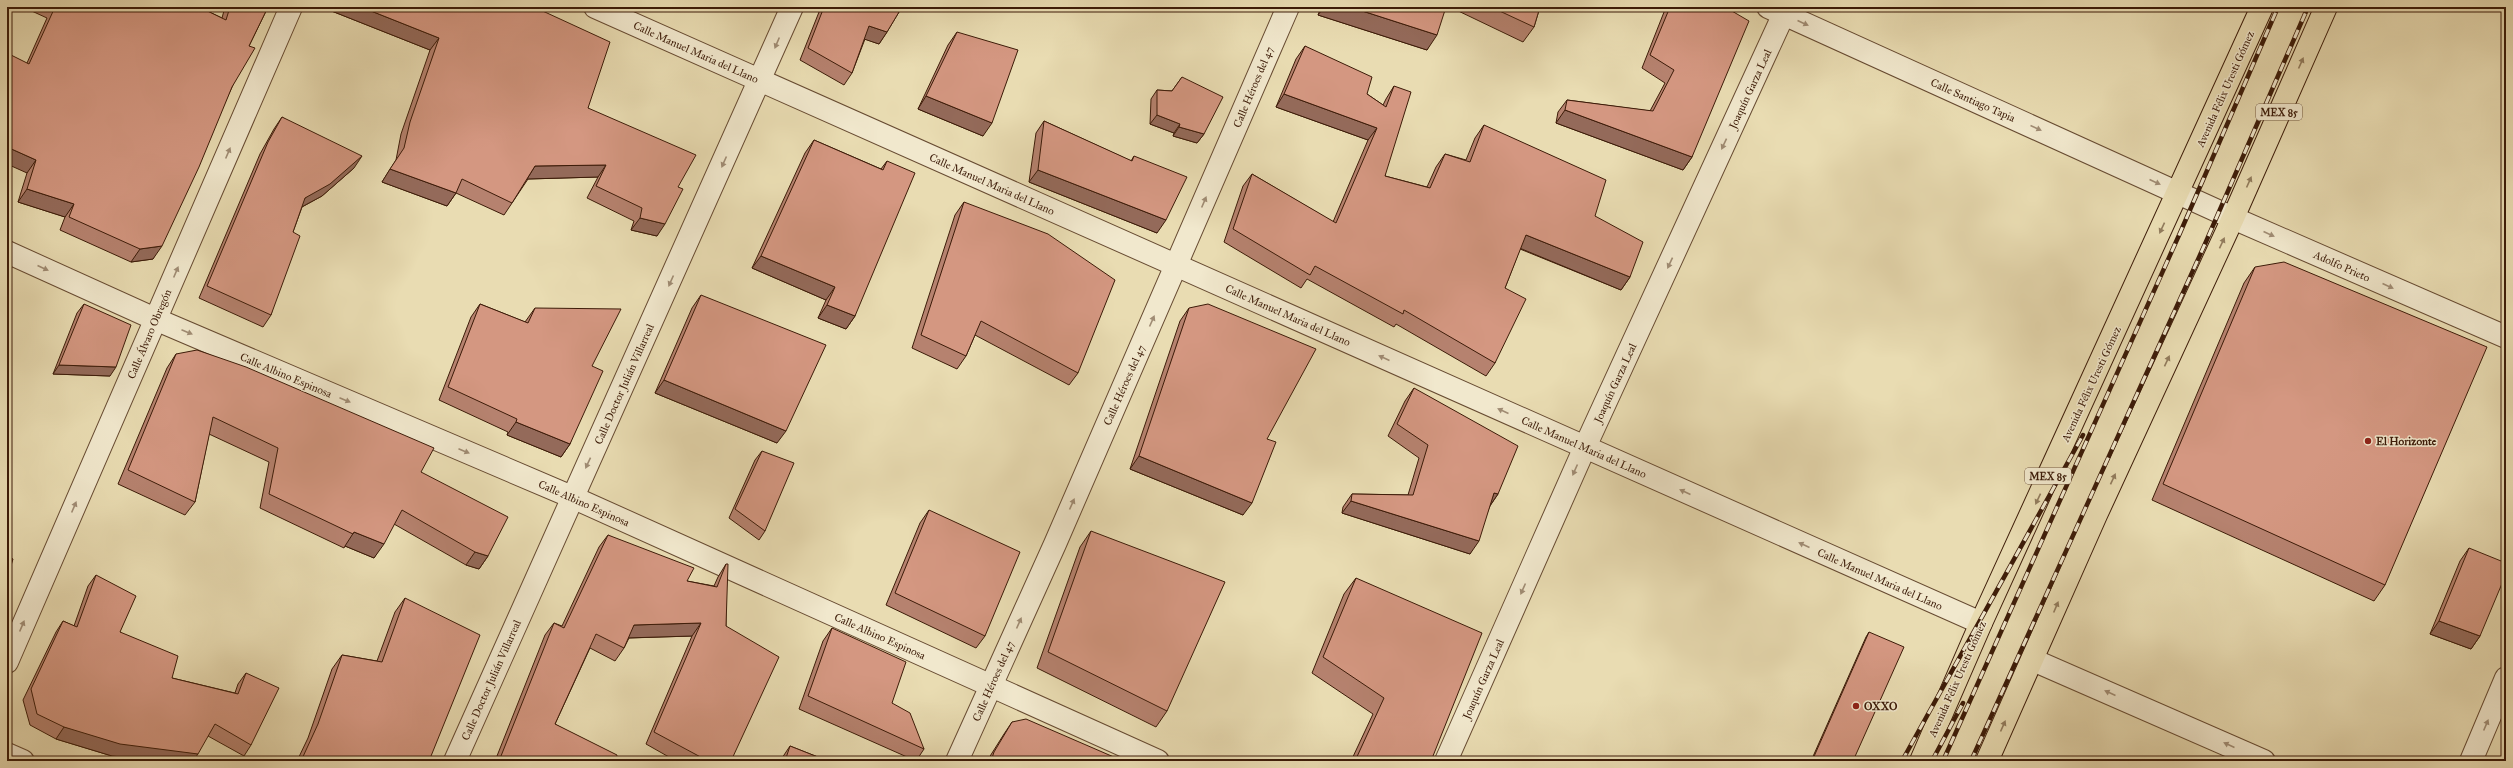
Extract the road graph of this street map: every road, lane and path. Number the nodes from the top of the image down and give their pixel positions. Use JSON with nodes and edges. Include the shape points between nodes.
{"nodes":[{"id":1,"x":291,"y":7,"type":"edge"},
{"id":2,"x":595,"y":7,"type":"edge"},
{"id":3,"x":792,"y":7,"type":"edge"},
{"id":4,"x":1288,"y":7,"type":"edge"},
{"id":5,"x":2262,"y":7,"type":"edge"},
{"id":6,"x":2326,"y":7,"type":"edge"},
{"id":7,"x":1780,"y":9,"type":"edge"},
{"id":8,"x":761,"y":81,"type":"junction"},
{"id":9,"x":2179,"y":193,"type":"junction"},
{"id":10,"x":2233,"y":218,"type":"junction"},
{"id":11,"x":7,"y":252,"type":"edge"},
{"id":12,"x":1176,"y":266,"type":"junction"},
{"id":13,"x":155,"y":319,"type":"junction"},
{"id":14,"x":2506,"y":337,"type":"edge"},
{"id":15,"x":1585,"y":447,"type":"junction"},
{"id":16,"x":572,"y":497,"type":"junction"},
{"id":17,"x":1981,"y":623,"type":"junction"},
{"id":18,"x":2033,"y":660,"type":"junction"},
{"id":19,"x":7,"y":662,"type":"edge"},
{"id":20,"x":2506,"y":678,"type":"edge"},
{"id":21,"x":990,"y":686,"type":"junction"},
{"id":22,"x":7,"y":754,"type":"edge"},
{"id":23,"x":23,"y":761,"type":"edge"},
{"id":24,"x":455,"y":761,"type":"edge"},
{"id":25,"x":958,"y":761,"type":"edge"},
{"id":26,"x":1158,"y":761,"type":"edge"},
{"id":27,"x":1446,"y":761,"type":"edge"},
{"id":28,"x":1921,"y":761,"type":"edge"},
{"id":29,"x":1987,"y":761,"type":"edge"},
{"id":30,"x":2264,"y":761,"type":"edge"},
{"id":31,"x":2471,"y":761,"type":"edge"}],
"edges":[{"from":13,"to":1,"type":"street","name":"Calle Álvaro Obregón","one_way":true},
{"from":2,"to":8,"type":"street","name":"Calle Manuel Maria del Llano"},
{"from":3,"to":8,"type":"street","name":"Calle Doctor Julián Villarreal","one_way":true},
{"from":12,"to":4,"type":"street","name":"Calle Héroes del 47","one_way":true},
{"from":5,"to":9,"type":"main road","name":"Avenida Félix Uresti Gómez","number":"MEX 85"},
{"from":10,"to":6,"type":"main road","number":"MEX 85","one_way":true},
{"from":7,"to":9,"type":"street","name":"Calle Santiago Tapia","one_way":true},
{"from":7,"to":15,"type":"street","name":"Joaquín Garza Leal","one_way":true},
{"from":8,"to":12,"type":"street","name":"Calle Manuel Maria del Llano"},
{"from":8,"to":16,"type":"street","name":"Calle Doctor Julián Villarreal","one_way":true},
{"from":9,"to":10,"type":"street","name":"Adolfo Prieto"},
{"from":9,"to":17,"type":"main road","name":"Avenida Félix Uresti Gómez","number":"MEX 85","one_way":true},
{"from":10,"to":14,"type":"street","name":"Adolfo Prieto","one_way":true},
{"from":18,"to":10,"type":"main road","number":"MEX 85","one_way":true},
{"from":11,"to":13,"type":"street","name":"Calle Albino Espinosa","one_way":true},
{"from":15,"to":12,"type":"street","name":"Calle Manuel Maria del Llano","one_way":true},
{"from":21,"to":12,"type":"street","name":"Calle Héroes del 47","one_way":true},
{"from":13,"to":16,"type":"street","name":"Calle Albino Espinosa","one_way":true},
{"from":19,"to":13,"type":"street","name":"Calle Álvaro Obregón","one_way":true},
{"from":17,"to":15,"type":"street","name":"Calle Manuel Maria del Llano","one_way":true},
{"from":15,"to":27,"type":"street","name":"Joaquín Garza Leal","one_way":true},
{"from":16,"to":21,"type":"street","name":"Calle Albino Espinosa"},
{"from":16,"to":24,"type":"street","name":"Calle Doctor Julián Villarreal"},
{"from":17,"to":28,"type":"main road","name":"Avenida Félix Uresti Gómez","number":"MEX 85"},
{"from":29,"to":18,"type":"main road","number":"MEX 85","one_way":true},
{"from":30,"to":18,"type":"street","one_way":true},
{"from":31,"to":20,"type":"street","one_way":true},
{"from":21,"to":25,"type":"street","name":"Calle Héroes del 47"},
{"from":21,"to":26,"type":"street","name":"Calle Albino Espinosa"},
{"from":22,"to":23,"type":"street"}]}
